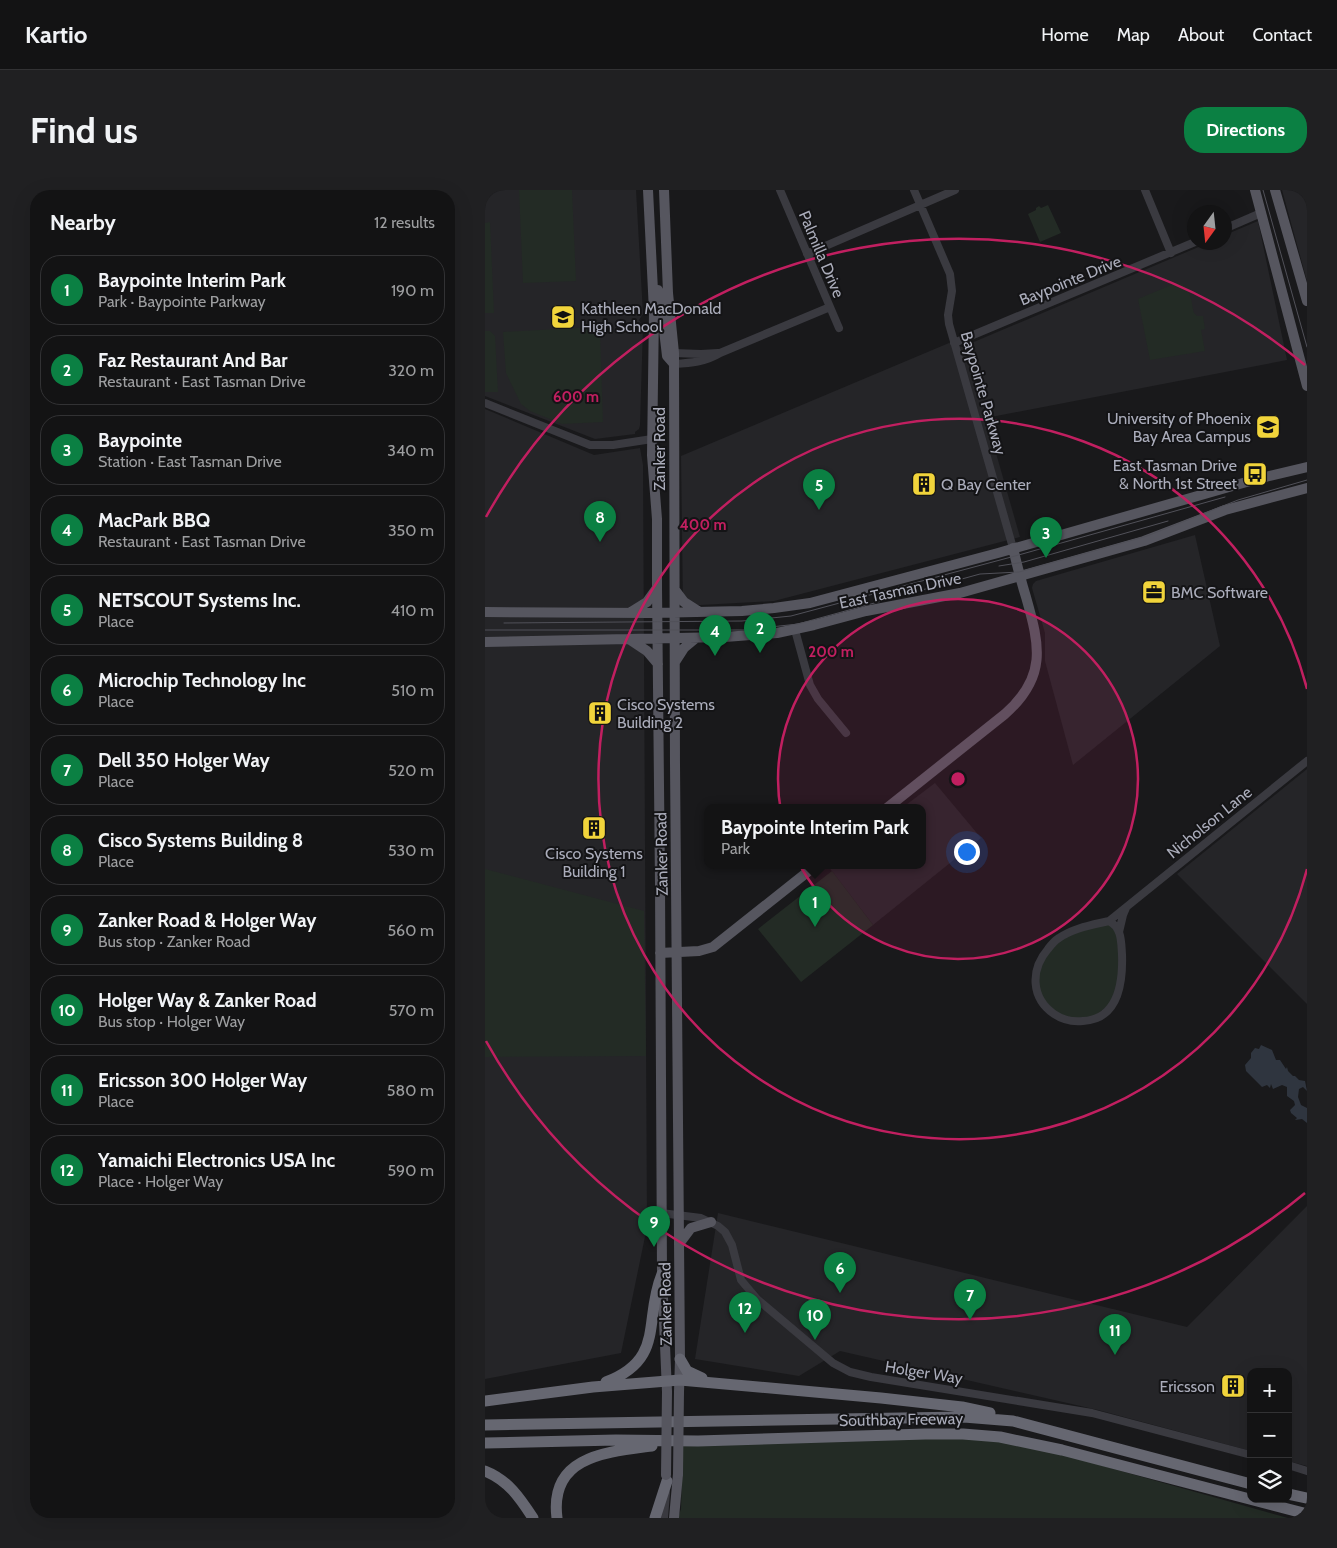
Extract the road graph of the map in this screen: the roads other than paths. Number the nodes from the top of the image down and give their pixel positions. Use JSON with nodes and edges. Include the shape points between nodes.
{"nodes":[{"id":1,"x":648,"y":190,"type":"edge"},
{"id":2,"x":664,"y":190,"type":"edge"},
{"id":3,"x":790,"y":190,"type":"edge"},
{"id":4,"x":914,"y":190,"type":"edge"},
{"id":5,"x":955,"y":190,"type":"edge"},
{"id":6,"x":1145,"y":190,"type":"edge"},
{"id":7,"x":1255,"y":190,"type":"edge"},
{"id":8,"x":1275,"y":190,"type":"edge"},
{"id":9,"x":780,"y":192,"type":"edge"},
{"id":10,"x":920,"y":205,"type":"junction"},
{"id":11,"x":1261,"y":213,"type":"junction"},
{"id":12,"x":1232,"y":226,"type":"edge"},
{"id":13,"x":1187,"y":246,"type":"edge"},
{"id":14,"x":1171,"y":253,"type":"junction"},
{"id":15,"x":807,"y":254,"type":"junction"},
{"id":16,"x":651,"y":273,"type":"junction"},
{"id":17,"x":1307,"y":301,"type":"edge"},
{"id":18,"x":830,"y":307,"type":"junction"},
{"id":19,"x":839,"y":328,"type":"dead end"},
{"id":20,"x":954,"y":343,"type":"junction"},
{"id":21,"x":674,"y":353,"type":"junction"},
{"id":22,"x":720,"y":353,"type":"junction"},
{"id":23,"x":674,"y":364,"type":"junction"},
{"id":24,"x":1307,"y":386,"type":"edge"},
{"id":25,"x":485,"y":403,"type":"edge"},
{"id":26,"x":652,"y":439,"type":"junction"},
{"id":27,"x":1307,"y":467,"type":"edge"},
{"id":28,"x":1307,"y":488,"type":"edge"},
{"id":29,"x":1013,"y":548,"type":"junction"},
{"id":30,"x":1020,"y":576,"type":"junction"},
{"id":31,"x":657,"y":588,"type":"junction"},
{"id":32,"x":675,"y":590,"type":"junction"},
{"id":33,"x":485,"y":612,"type":"edge"},
{"id":34,"x":675,"y":612,"type":"junction"},
{"id":35,"x":699,"y":612,"type":"junction"},
{"id":36,"x":630,"y":613,"type":"junction"},
{"id":37,"x":657,"y":613,"type":"junction"},
{"id":38,"x":795,"y":630,"type":"junction"},
{"id":39,"x":658,"y":638,"type":"junction"},
{"id":40,"x":675,"y":638,"type":"junction"},
{"id":41,"x":696,"y":638,"type":"junction"},
{"id":42,"x":629,"y":639,"type":"junction"},
{"id":43,"x":485,"y":642,"type":"edge"},
{"id":44,"x":675,"y":662,"type":"junction"},
{"id":45,"x":659,"y":664,"type":"junction"},
{"id":46,"x":846,"y":733,"type":"dead end"},
{"id":47,"x":1307,"y":761,"type":"edge"},
{"id":48,"x":892,"y":804,"type":"edge"},
{"id":49,"x":811,"y":869,"type":"edge"},
{"id":50,"x":1128,"y":904,"type":"junction"},
{"id":51,"x":1109,"y":921,"type":"junction"},
{"id":52,"x":1119,"y":932,"type":"junction"},
{"id":53,"x":660,"y":953,"type":"junction"},
{"id":54,"x":677,"y":953,"type":"junction"},
{"id":55,"x":661,"y":1213,"type":"junction"},
{"id":56,"x":679,"y":1215,"type":"junction"},
{"id":57,"x":711,"y":1222,"type":"junction"},
{"id":58,"x":678,"y":1245,"type":"junction"},
{"id":59,"x":662,"y":1274,"type":"junction"},
{"id":60,"x":681,"y":1359,"type":"junction"},
{"id":61,"x":666,"y":1380,"type":"junction"},
{"id":62,"x":680,"y":1380,"type":"junction"},
{"id":63,"x":723,"y":1384,"type":"junction"},
{"id":64,"x":593,"y":1387,"type":"junction"},
{"id":65,"x":485,"y":1401,"type":"edge"},
{"id":66,"x":1013,"y":1422,"type":"junction"},
{"id":67,"x":485,"y":1425,"type":"edge"},
{"id":68,"x":485,"y":1438,"type":"edge"},
{"id":69,"x":698,"y":1440,"type":"junction"},
{"id":70,"x":485,"y":1443,"type":"edge"},
{"id":71,"x":1247,"y":1454,"type":"edge"},
{"id":72,"x":1292,"y":1466,"type":"edge"},
{"id":73,"x":1307,"y":1470,"type":"edge"},
{"id":74,"x":485,"y":1471,"type":"edge"},
{"id":75,"x":1161,"y":1476,"type":"junction"},
{"id":76,"x":667,"y":1478,"type":"junction"},
{"id":77,"x":1247,"y":1483,"type":"edge"},
{"id":78,"x":1292,"y":1495,"type":"edge"},
{"id":79,"x":1307,"y":1498,"type":"edge"},
{"id":80,"x":1307,"y":1514,"type":"edge"},
{"id":81,"x":533,"y":1518,"type":"edge"},
{"id":82,"x":557,"y":1518,"type":"edge"},
{"id":83,"x":655,"y":1518,"type":"edge"},
{"id":84,"x":664,"y":1518,"type":"edge"},
{"id":85,"x":674,"y":1518,"type":"edge"}],
"edges":[{"from":1,"to":16,"type":"main road","name":"Zanker Road"},
{"from":2,"to":21,"type":"main road","name":"Zanker Road"},
{"from":3,"to":9,"type":"street"},
{"from":4,"to":10,"type":"street","name":"Baypointe Parkway"},
{"from":5,"to":10,"type":"street"},
{"from":6,"to":14,"type":"street"},
{"from":7,"to":11,"type":"main road"},
{"from":8,"to":17,"type":"main road"},
{"from":9,"to":15,"type":"street","name":"Palmilla Drive"},
{"from":10,"to":15,"type":"street"},
{"from":10,"to":20,"type":"street","name":"Baypointe Parkway","via":[[950,274],[953,292],[949,315]]},
{"from":11,"to":12,"type":"street"},
{"from":11,"to":24,"type":"main road"},
{"from":13,"to":14,"type":"street","name":"Baypointe Drive"},
{"from":14,"to":20,"type":"street","name":"Baypointe Drive"},
{"from":15,"to":18,"type":"street","name":"Palmilla Drive"},
{"from":16,"to":23,"type":"main road","via":[[660,296],[667,356]]},
{"from":16,"to":26,"type":"main road","name":"Zanker Road","via":[[654,327]]},
{"from":18,"to":19,"type":"street","name":"Palmilla Drive"},
{"from":18,"to":22,"type":"street"},
{"from":20,"to":29,"type":"street","name":"Baypointe Parkway"},
{"from":21,"to":22,"type":"street"},
{"from":21,"to":23,"type":"main road","name":"Zanker Road"},
{"from":22,"to":23,"type":"street","via":[[699,362]]},
{"from":23,"to":32,"type":"main road","name":"Zanker Road"},
{"from":25,"to":26,"type":"street","via":[[590,445],[613,446]]},
{"from":26,"to":31,"type":"main road","name":"Zanker Road"},
{"from":27,"to":29,"type":"main road","name":"East Tasman Drive"},
{"from":28,"to":30,"type":"main road","name":"East Tasman Drive","via":[[1211,515],[1144,541]]},
{"from":29,"to":30,"type":"main road","name":"Baypointe Parkway"},
{"from":29,"to":35,"type":"main road","name":"East Tasman Drive","via":[[810,603]]},
{"from":30,"to":38,"type":"main road","name":"East Tasman Drive","via":[[949,596],[866,610]]},
{"from":30,"to":48,"type":"main road","name":"Baypointe Parkway","via":[[1038,649],[1029,686],[1009,710]]},
{"from":31,"to":36,"type":"main road","via":[[647,602]]},
{"from":31,"to":37,"type":"main road","name":"Zanker Road"},
{"from":32,"to":34,"type":"main road","name":"Zanker Road"},
{"from":32,"to":35,"type":"main road","via":[[687,605]]},
{"from":33,"to":36,"type":"main road","name":"East Tasman Drive"},
{"from":34,"to":35,"type":"main road","name":"East Tasman Drive"},
{"from":34,"to":37,"type":"main road","name":"East Tasman Drive"},
{"from":34,"to":40,"type":"main road","name":"Zanker Road"},
{"from":36,"to":37,"type":"main road","name":"East Tasman Drive"},
{"from":37,"to":39,"type":"main road","name":"Zanker Road"},
{"from":38,"to":41,"type":"main road","name":"East Tasman Drive"},
{"from":38,"to":46,"type":"street","via":[[810,685]]},
{"from":39,"to":40,"type":"main road","name":"East Tasman Drive"},
{"from":39,"to":42,"type":"main road","name":"East Tasman Drive"},
{"from":39,"to":45,"type":"main road","name":"Zanker Road"},
{"from":40,"to":41,"type":"main road","name":"East Tasman Drive"},
{"from":40,"to":44,"type":"main road","name":"Zanker Road"},
{"from":41,"to":44,"type":"main road"},
{"from":42,"to":43,"type":"main road","name":"East Tasman Drive"},
{"from":42,"to":45,"type":"main road"},
{"from":44,"to":54,"type":"main road","name":"Zanker Road"},
{"from":45,"to":53,"type":"main road","name":"Zanker Road"},
{"from":47,"to":50,"type":"street","name":"Nicholson Lane"},
{"from":49,"to":54,"type":"main road","via":[[713,947],[699,952]]},
{"from":50,"to":51,"type":"street","name":"Nicholson Lane"},
{"from":50,"to":52,"type":"street","name":"Nicholson Lane"},
{"from":51,"to":52,"type":"street"},
{"from":51,"to":52,"type":"street","name":"Nicholson Lane","via":[[1072,931],[1057,939],[1043,954],[1035,984],[1038,998],[1049,1010],[1057,1016],[1080,1022],[1092,1021],[1112,1006],[1121,987]]},
{"from":53,"to":54,"type":"main road"},
{"from":53,"to":55,"type":"main road","name":"Zanker Road"},
{"from":54,"to":56,"type":"main road","name":"Zanker Road"},
{"from":55,"to":56,"type":"street","name":"Holger Way"},
{"from":55,"to":59,"type":"main road","name":"Zanker Road"},
{"from":56,"to":57,"type":"street","name":"Holger Way"},
{"from":56,"to":58,"type":"main road","name":"Zanker Road"},
{"from":57,"to":58,"type":"main road","via":[[691,1228]]},
{"from":57,"to":71,"type":"street","name":"Holger Way","via":[[729,1237],[741,1280],[753,1295],[827,1358],[850,1372],[1092,1413]]},
{"from":58,"to":60,"type":"main road","name":"Zanker Road"},
{"from":59,"to":61,"type":"main road","name":"Zanker Road"},
{"from":59,"to":64,"type":"highway","via":[[656,1289],[649,1339],[641,1357],[628,1372]]},
{"from":60,"to":62,"type":"main road","name":"Zanker Road"},
{"from":60,"to":63,"type":"highway","via":[[691,1373]]},
{"from":61,"to":62,"type":"highway"},
{"from":61,"to":64,"type":"highway"},
{"from":61,"to":76,"type":"main road","name":"Zanker Road","bridge":true},
{"from":62,"to":63,"type":"highway"},
{"from":62,"to":85,"type":"main road","name":"Zanker Road","bridge":true},
{"from":63,"to":66,"type":"highway","via":[[961,1407],[996,1414]]},
{"from":64,"to":65,"type":"highway"},
{"from":66,"to":67,"type":"highway","name":"Southbay Freeway","via":[[925,1417]]},
{"from":66,"to":77,"type":"highway","name":"Southbay Freeway"},
{"from":68,"to":75,"type":"highway","via":[[968,1430],[1045,1440],[1136,1464]]},
{"from":69,"to":70,"type":"highway","name":"Southbay Freeway"},
{"from":69,"to":75,"type":"highway","name":"Southbay Freeway","via":[[925,1434],[981,1436],[1033,1442]]},
{"from":69,"to":82,"type":"highway","via":[[615,1451],[573,1467],[559,1486]]},
{"from":72,"to":73,"type":"street"},
{"from":74,"to":81,"type":"highway","via":[[504,1481]]},
{"from":75,"to":80,"type":"highway","name":"Southbay Freeway"},
{"from":76,"to":83,"type":"highway"},
{"from":76,"to":84,"type":"street","name":"Zanker Road"},
{"from":78,"to":79,"type":"highway"}]}
